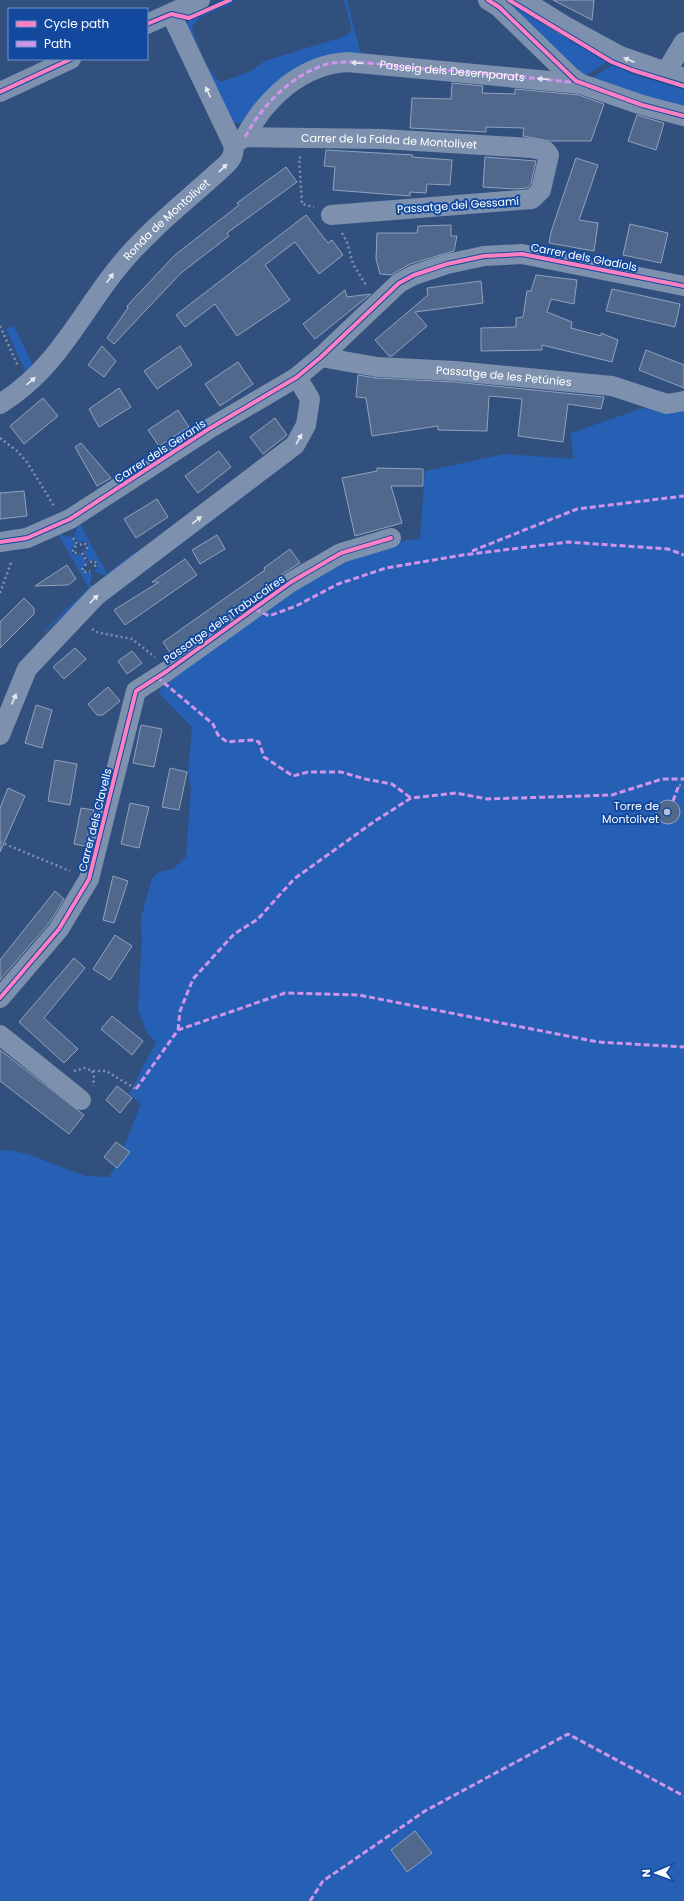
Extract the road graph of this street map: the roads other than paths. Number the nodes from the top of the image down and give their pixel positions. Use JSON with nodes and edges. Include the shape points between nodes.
{"nodes":[{"id":1,"x":200,"y":0,"type":"edge"},
{"id":2,"x":488,"y":0,"type":"edge"},
{"id":3,"x":523,"y":0,"type":"edge"},
{"id":4,"x":171,"y":14,"type":"junction"},
{"id":5,"x":148,"y":24,"type":"edge"},
{"id":6,"x":684,"y":42,"type":"edge"},
{"id":7,"x":69,"y":60,"type":"edge"},
{"id":8,"x":675,"y":75,"type":"edge"},
{"id":9,"x":581,"y":84,"type":"junction"},
{"id":10,"x":0,"y":92,"type":"edge"},
{"id":11,"x":684,"y":116,"type":"edge"},
{"id":12,"x":239,"y":141,"type":"junction"},
{"id":13,"x":546,"y":151,"type":"joint"},
{"id":14,"x":331,"y":215,"type":"dead end"},
{"id":15,"x":684,"y":286,"type":"edge"},
{"id":16,"x":321,"y":357,"type":"junction"},
{"id":17,"x":297,"y":377,"type":"junction"},
{"id":18,"x":684,"y":401,"type":"edge"},
{"id":19,"x":0,"y":404,"type":"edge"},
{"id":20,"x":391,"y":538,"type":"dead end"},
{"id":21,"x":7,"y":541,"type":"edge"},
{"id":22,"x":136,"y":691,"type":"joint"},
{"id":23,"x":0,"y":735,"type":"edge"},
{"id":24,"x":0,"y":998,"type":"edge"},
{"id":25,"x":0,"y":1035,"type":"edge"},
{"id":26,"x":81,"y":1100,"type":"dead end"}],
"edges":[{"from":1,"to":4,"type":"street"},
{"from":2,"to":9,"type":"street","via":[[499,7]]},
{"from":8,"to":3,"type":"street","one_way":true,"via":[[620,56]]},
{"from":4,"to":5,"type":"street"},
{"from":12,"to":4,"type":"street","one_way":true},
{"from":6,"to":8,"type":"street"},
{"from":7,"to":10,"type":"street"},
{"from":9,"to":11,"type":"street","name":"Passeig dels Desemparats"},
{"from":9,"to":12,"type":"street","name":"Passeig dels Desemparats","one_way":true,"via":[[429,69],[335,63],[313,70],[285,88],[262,110]]},
{"from":12,"to":13,"type":"street","name":"Carrer de la Falda de Montolivet","via":[[383,139]]},
{"from":19,"to":12,"type":"street","name":"Ronda de Montolivet","one_way":true,"via":[[38,375],[71,335],[119,266],[148,235],[231,160]]},
{"from":13,"to":14,"type":"street","name":"Passatge del Gessamí","via":[[549,155],[541,190],[532,199]]},
{"from":15,"to":16,"type":"street","name":"Carrer dels Gladiols","via":[[522,254],[473,258],[447,264],[402,281]]},
{"from":16,"to":17,"type":"street","name":"Carrer dels Geranis"},
{"from":16,"to":18,"type":"street","name":"Passatge de les Petúnies","via":[[376,367],[455,371],[612,386],[667,404]]},
{"from":17,"to":21,"type":"street","name":"Carrer dels Geranis","via":[[206,430],[70,519],[43,532]]},
{"from":23,"to":17,"type":"street","one_way":true,"via":[[27,669],[97,595],[295,445],[306,425],[310,399]]},
{"from":20,"to":22,"type":"street","name":"Passatge dels Trabucaires","via":[[341,553],[291,582]]},
{"from":22,"to":24,"type":"street","name":"Carrer dels Clavells","via":[[89,879],[59,929]]},
{"from":25,"to":26,"type":"street"}]}
